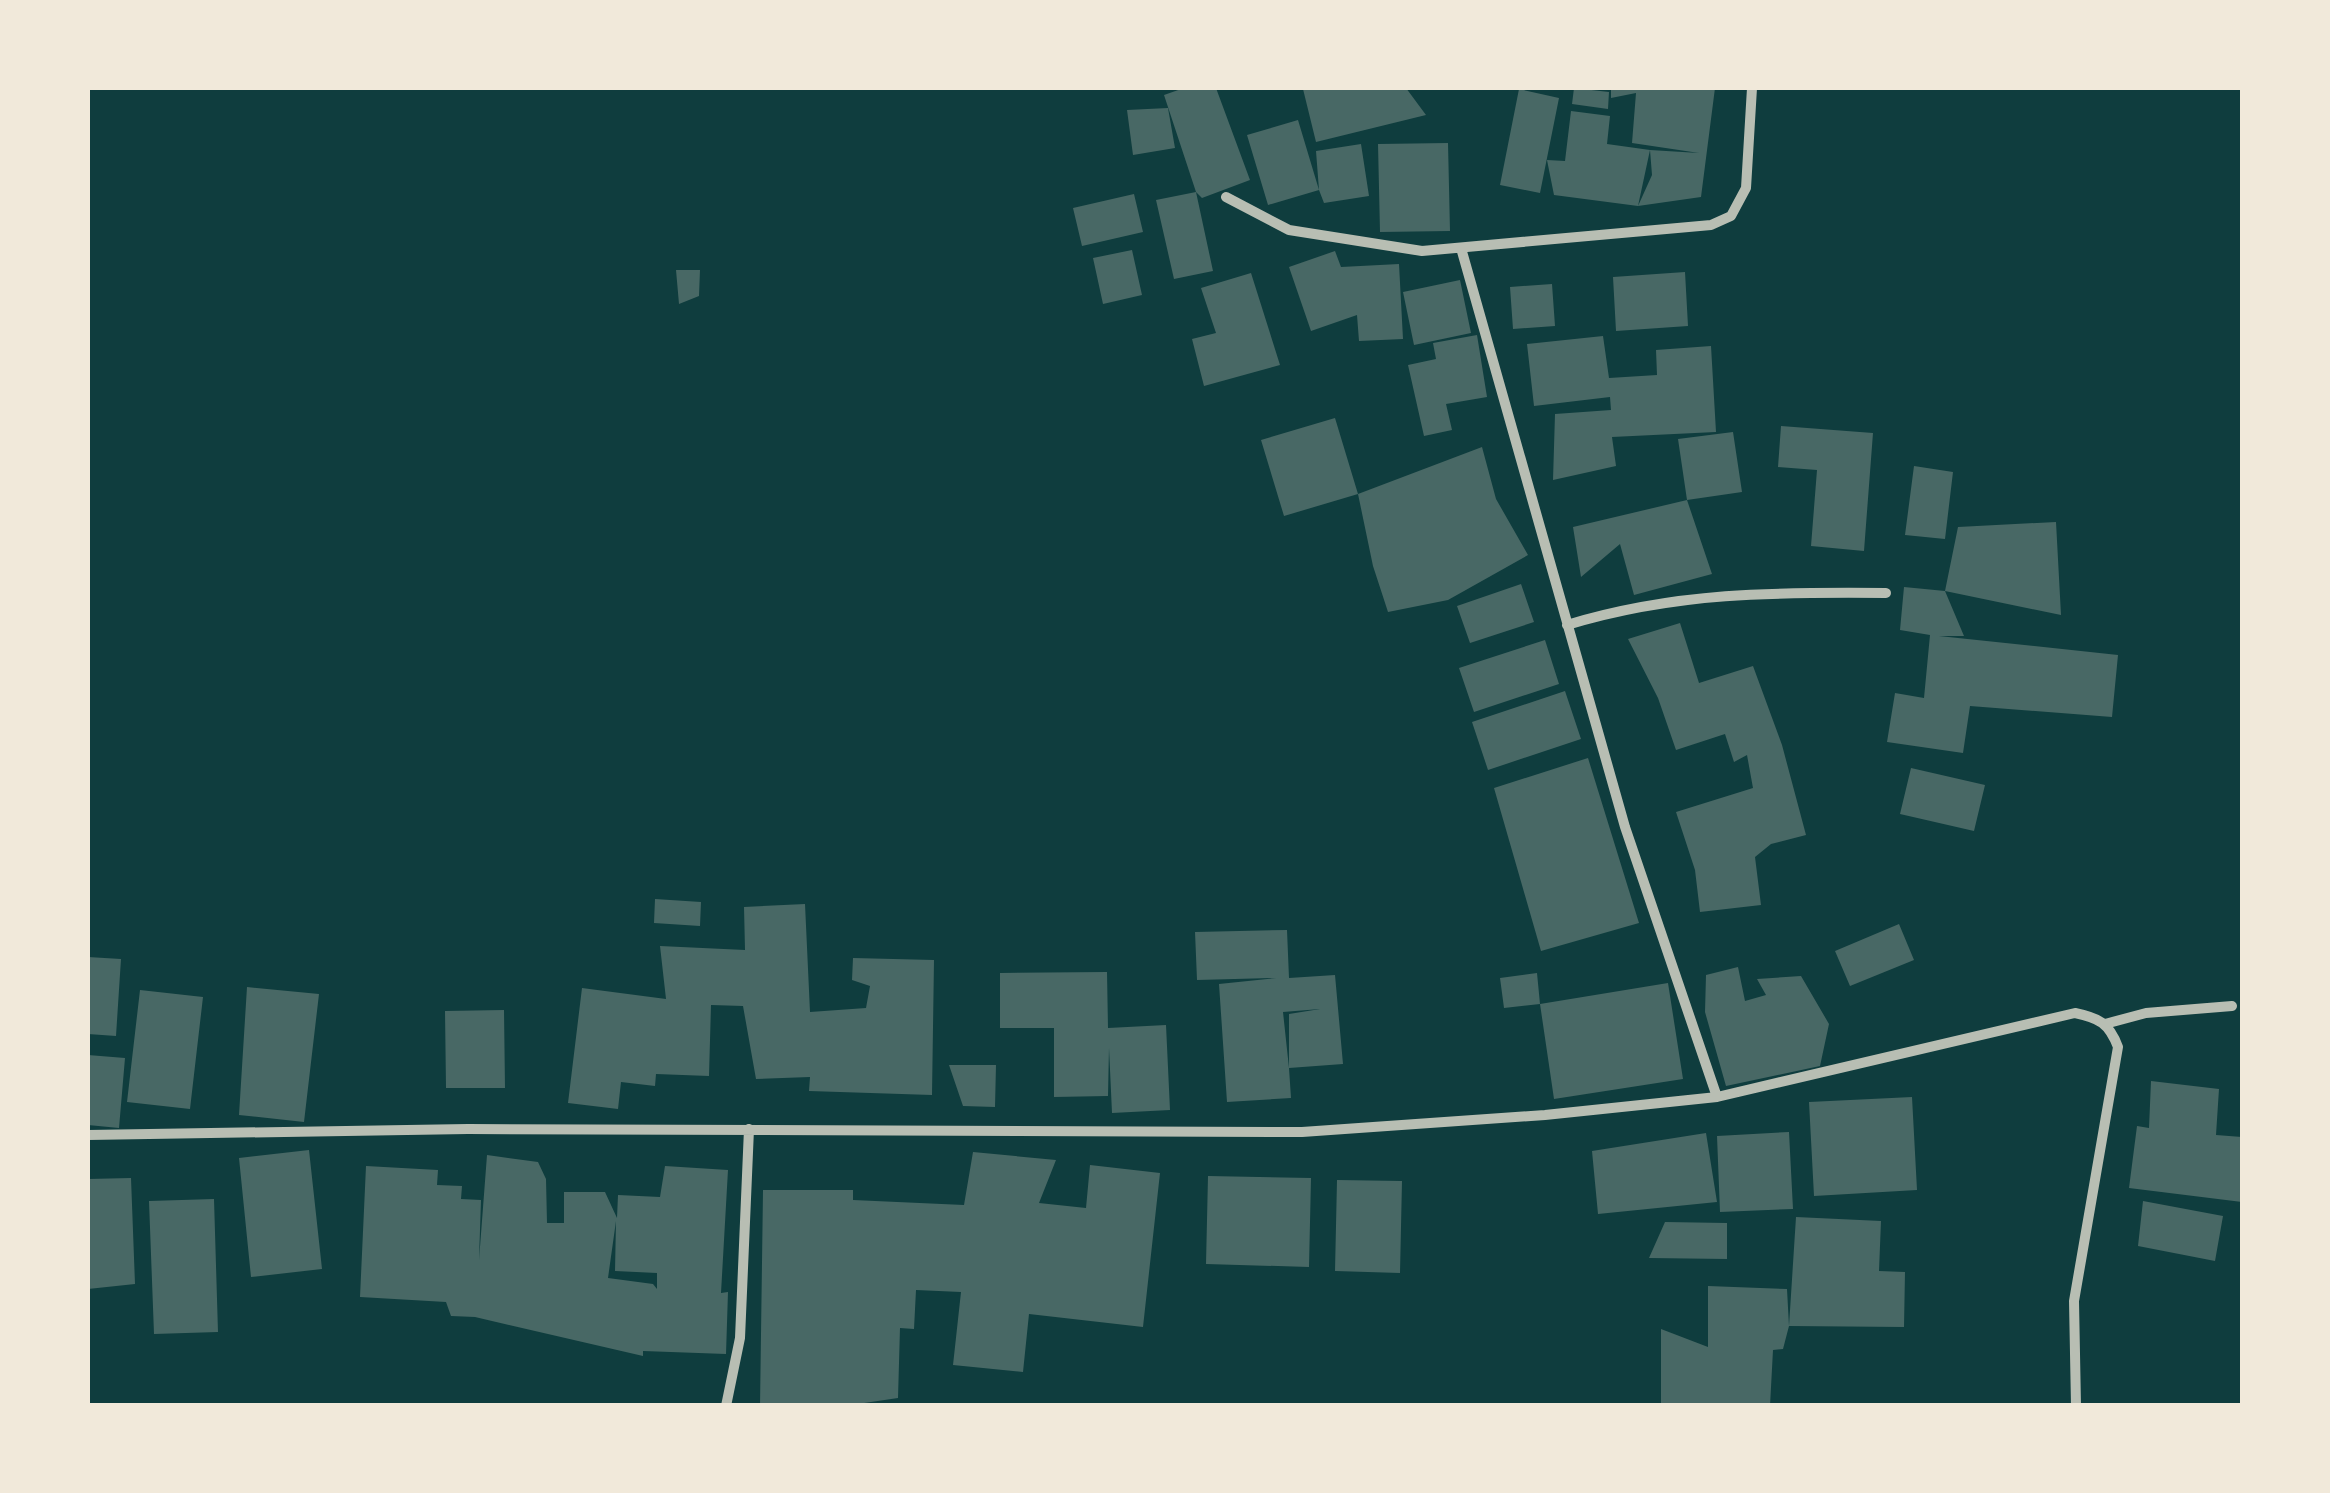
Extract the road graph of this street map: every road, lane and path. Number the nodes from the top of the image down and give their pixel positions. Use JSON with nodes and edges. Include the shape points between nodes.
{"nodes":[{"id":1,"x":1752,"y":88,"type":"edge"},
{"id":2,"x":1226,"y":197,"type":"dead end"},
{"id":3,"x":1461,"y":248,"type":"junction"},
{"id":4,"x":1886,"y":592,"type":"dead end"},
{"id":5,"x":1567,"y":625,"type":"junction"},
{"id":6,"x":2232,"y":1006,"type":"dead end"},
{"id":7,"x":2105,"y":1024,"type":"junction"},
{"id":8,"x":1717,"y":1097,"type":"junction"},
{"id":9,"x":749,"y":1130,"type":"junction"},
{"id":10,"x":88,"y":1135,"type":"edge"},
{"id":11,"x":726,"y":1406,"type":"edge"},
{"id":12,"x":2076,"y":1406,"type":"edge"}],
"edges":[{"from":1,"to":3,"type":"street","via":[[1746,188],[1731,216],[1710,225]]},
{"from":2,"to":3,"type":"street","via":[[1289,230],[1398,250]]},
{"from":3,"to":5,"type":"street"},
{"from":4,"to":5,"type":"street","via":[[1749,592],[1618,610]]},
{"from":5,"to":8,"type":"street","via":[[1625,826]]},
{"from":6,"to":7,"type":"street","via":[[2146,1013]]},
{"from":7,"to":8,"type":"street","via":[[2075,1013]]},
{"from":7,"to":12,"type":"street","via":[[2118,1047],[2074,1302]]},
{"from":8,"to":9,"type":"street","via":[[1302,1132]]},
{"from":9,"to":10,"type":"street"},
{"from":9,"to":11,"type":"street","via":[[740,1338]]}]}
